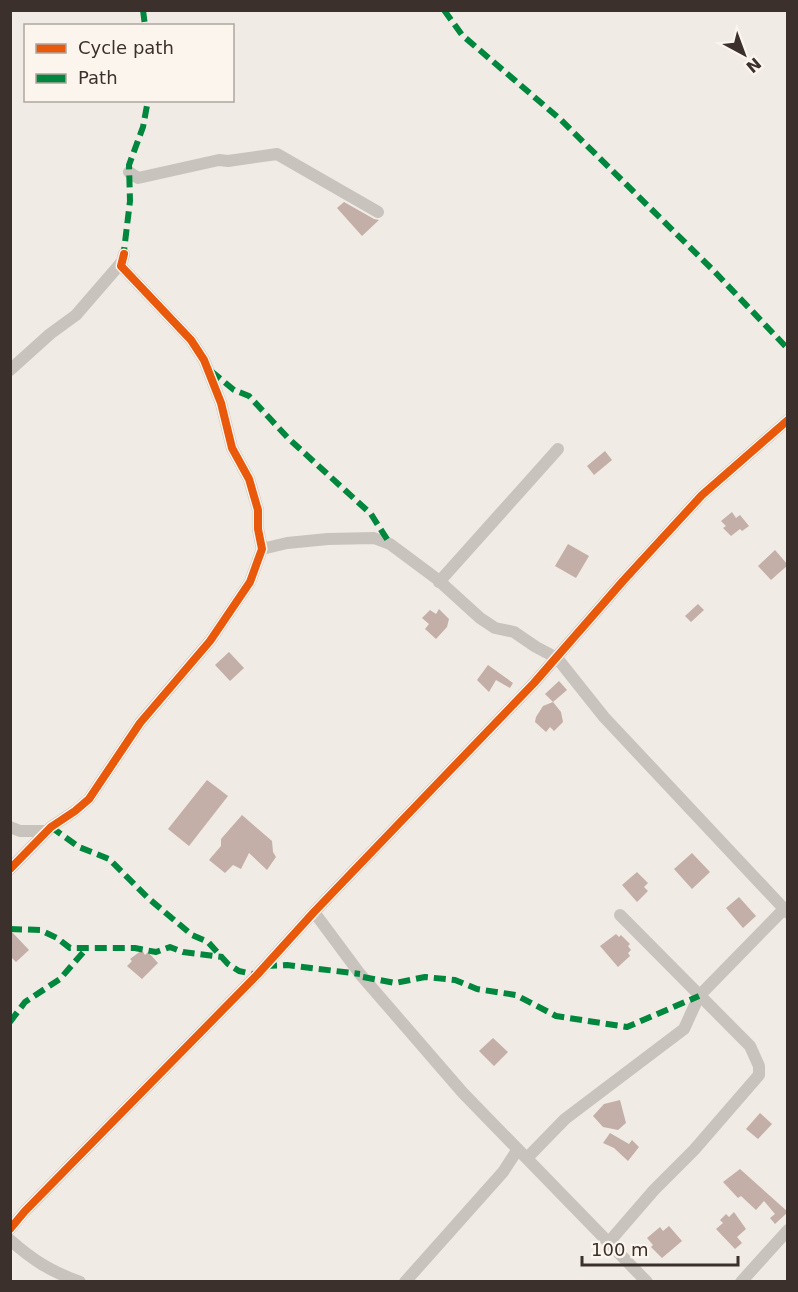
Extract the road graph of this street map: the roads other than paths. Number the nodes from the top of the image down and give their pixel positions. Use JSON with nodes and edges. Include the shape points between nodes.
{"nodes":[{"id":1,"x":129,"y":172,"type":"dead end"},
{"id":2,"x":378,"y":212,"type":"dead end"},
{"id":3,"x":10,"y":370,"type":"edge"},
{"id":4,"x":788,"y":420,"type":"edge"},
{"id":5,"x":558,"y":449,"type":"dead end"},
{"id":6,"x":262,"y":549,"type":"junction"},
{"id":7,"x":439,"y":582,"type":"junction"},
{"id":8,"x":556,"y":658,"type":"junction"},
{"id":9,"x":10,"y":828,"type":"edge"},
{"id":10,"x":47,"y":831,"type":"junction"},
{"id":11,"x":10,"y":869,"type":"edge"},
{"id":12,"x":786,"y":911,"type":"edge"},
{"id":13,"x":314,"y":912,"type":"junction"},
{"id":14,"x":620,"y":915,"type":"dead end"},
{"id":15,"x":699,"y":996,"type":"junction"},
{"id":16,"x":523,"y":1153,"type":"junction"},
{"id":17,"x":10,"y":1229,"type":"edge"},
{"id":18,"x":788,"y":1230,"type":"edge"},
{"id":19,"x":10,"y":1240,"type":"edge"},
{"id":20,"x":609,"y":1242,"type":"junction"},
{"id":21,"x":80,"y":1281,"type":"edge"},
{"id":22,"x":405,"y":1281,"type":"edge"},
{"id":23,"x":647,"y":1281,"type":"edge"},
{"id":24,"x":741,"y":1281,"type":"edge"}],
"edges":[{"from":1,"to":2,"type":"street","via":[[138,178],[219,160],[277,154]]},
{"from":3,"to":6,"type":"street","via":[[76,315],[123,258],[121,267],[191,340],[204,360],[221,403],[232,448],[249,479],[258,510]]},
{"from":4,"to":8,"type":"street","via":[[702,495]]},
{"from":5,"to":7,"type":"street"},
{"from":6,"to":7,"type":"street","via":[[287,543],[374,538],[390,544]]},
{"from":6,"to":10,"type":"street","via":[[250,582],[210,642],[140,723],[89,799]]},
{"from":7,"to":8,"type":"street","via":[[487,623],[514,632]]},
{"from":8,"to":12,"type":"street","via":[[604,717]]},
{"from":8,"to":13,"type":"street"},
{"from":9,"to":10,"type":"street"},
{"from":10,"to":11,"type":"street"},
{"from":12,"to":15,"type":"street"},
{"from":13,"to":16,"type":"street","via":[[360,974],[463,1093]]},
{"from":13,"to":17,"type":"street"},
{"from":14,"to":15,"type":"street"},
{"from":15,"to":16,"type":"street","via":[[684,1029]]},
{"from":15,"to":20,"type":"street","via":[[750,1046],[759,1075]]},
{"from":16,"to":20,"type":"street"},
{"from":16,"to":22,"type":"street"},
{"from":18,"to":24,"type":"street"},
{"from":19,"to":21,"type":"street","via":[[36,1262]]},
{"from":20,"to":23,"type":"street"}]}
